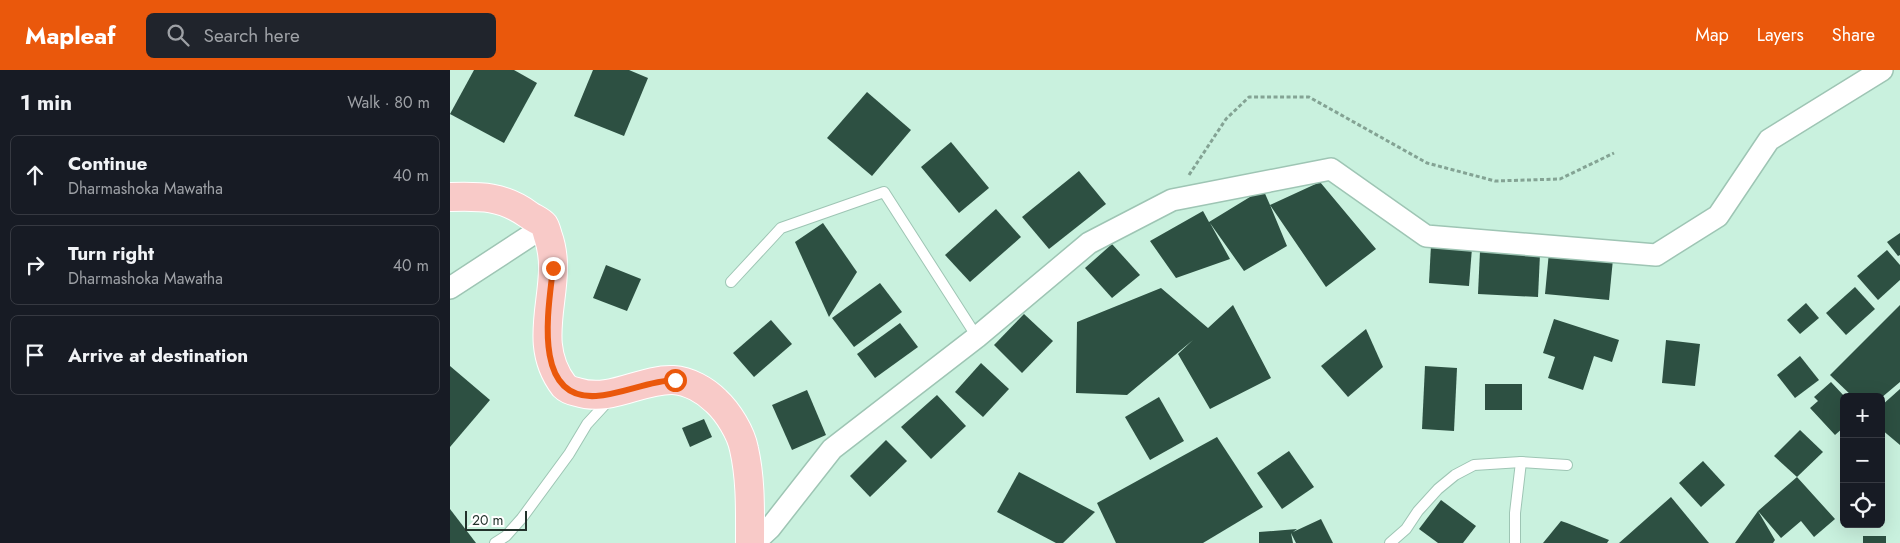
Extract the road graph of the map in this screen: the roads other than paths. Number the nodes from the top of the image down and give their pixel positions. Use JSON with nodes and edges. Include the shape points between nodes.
{"nodes":[{"id":1,"x":1882,"y":70,"type":"edge"},
{"id":2,"x":450,"y":197,"type":"edge"},
{"id":3,"x":545,"y":226,"type":"junction"},
{"id":4,"x":731,"y":282,"type":"dead end"},
{"id":5,"x":450,"y":288,"type":"edge"},
{"id":6,"x":977,"y":337,"type":"junction"},
{"id":7,"x":616,"y":393,"type":"junction"},
{"id":8,"x":1522,"y":462,"type":"junction"},
{"id":9,"x":1567,"y":465,"type":"dead end"},
{"id":10,"x":495,"y":543,"type":"edge"},
{"id":11,"x":750,"y":543,"type":"edge"},
{"id":12,"x":754,"y":543,"type":"edge"},
{"id":13,"x":1390,"y":543,"type":"edge"},
{"id":14,"x":1515,"y":543,"type":"edge"}],
"edges":[{"from":1,"to":6,"type":"street","via":[[1769,140],[1718,216],[1656,255],[1426,236],[1331,169],[1172,200],[1089,243]]},
{"from":2,"to":3,"type":"main road","via":[[489,197],[519,207]]},
{"from":3,"to":5,"type":"street"},
{"from":3,"to":7,"type":"main road","via":[[551,244],[553,268],[546,328],[549,356],[558,378],[567,389],[594,396]]},
{"from":4,"to":6,"type":"lane","via":[[781,228],[884,192]]},
{"from":6,"to":12,"type":"street","via":[[832,449],[770,528]]},
{"from":7,"to":10,"type":"lane","via":[[587,424],[522,518]]},
{"from":7,"to":11,"type":"main road","via":[[675,380],[707,392],[727,410],[744,447],[750,481]]},
{"from":8,"to":9,"type":"lane"},
{"from":8,"to":13,"type":"lane","via":[[1474,465],[1456,475],[1438,489],[1406,529]]},
{"from":8,"to":14,"type":"lane","via":[[1515,513]]}]}
